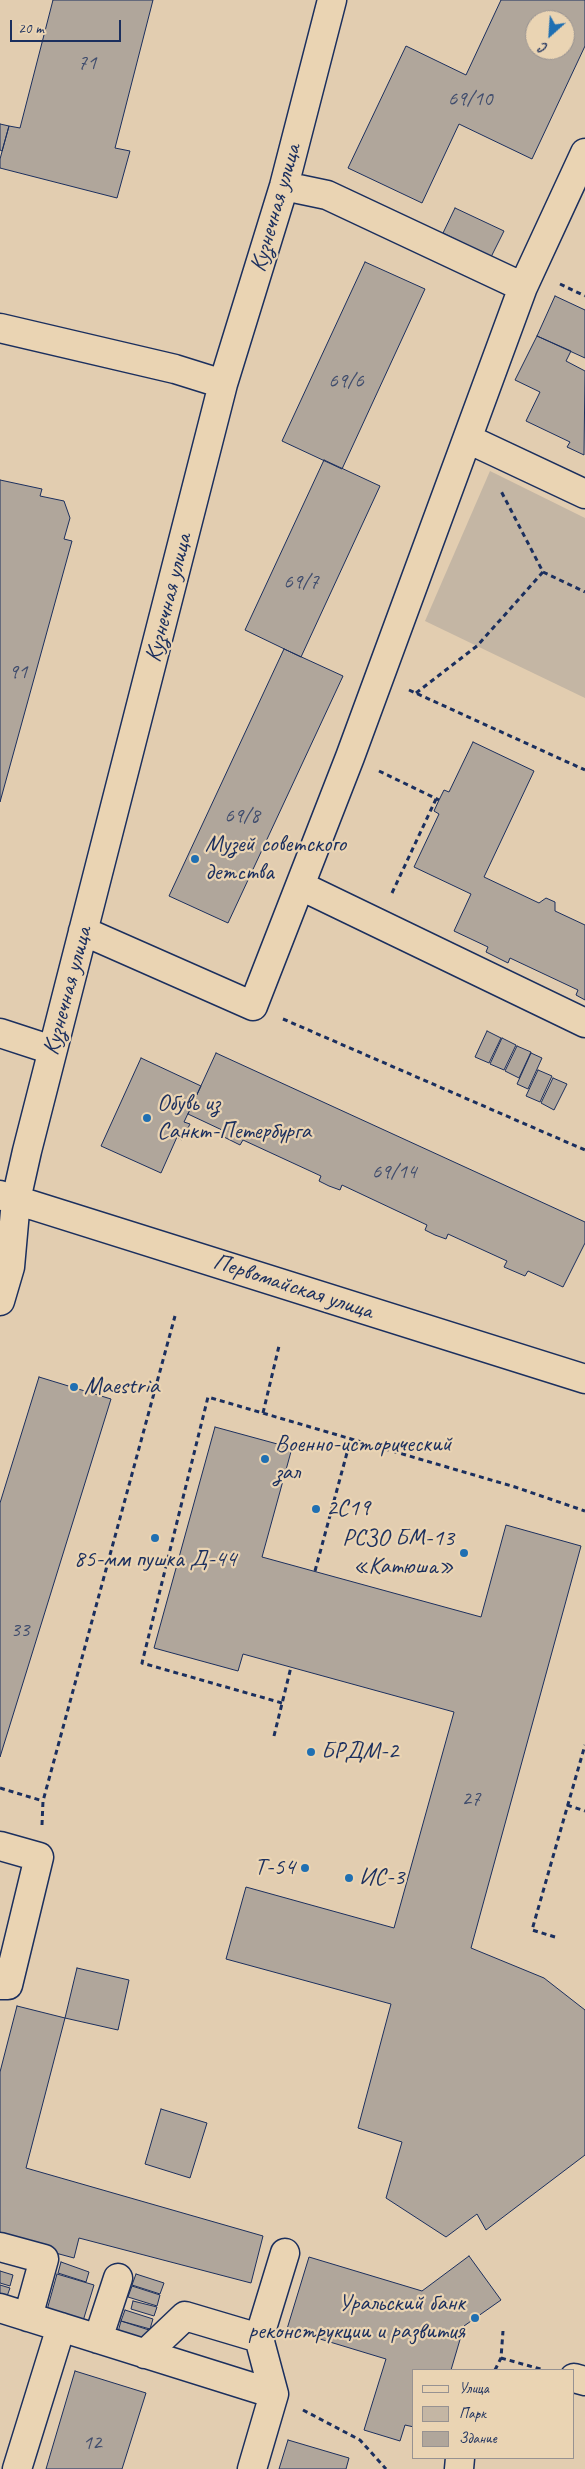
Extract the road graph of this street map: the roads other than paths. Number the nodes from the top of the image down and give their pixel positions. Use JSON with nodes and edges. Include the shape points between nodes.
{"nodes":[{"id":1,"x":332,"y":0,"type":"edge"},
{"id":2,"x":585,"y":152,"type":"edge"},
{"id":3,"x":284,"y":186,"type":"junction"},
{"id":4,"x":523,"y":287,"type":"junction"},
{"id":5,"x":0,"y":328,"type":"edge"},
{"id":6,"x":223,"y":384,"type":"junction"},
{"id":7,"x":468,"y":439,"type":"junction"},
{"id":8,"x":585,"y":494,"type":"edge"},
{"id":9,"x":301,"y":886,"type":"junction"},
{"id":10,"x":83,"y":931,"type":"junction"},
{"id":11,"x":585,"y":1023,"type":"edge"},
{"id":12,"x":0,"y":1033,"type":"edge"},
{"id":13,"x":52,"y":1050,"type":"junction"},
{"id":14,"x":8,"y":1198,"type":"edge"},
{"id":15,"x":0,"y":1301,"type":"edge"},
{"id":16,"x":585,"y":1379,"type":"edge"},
{"id":17,"x":0,"y":1846,"type":"edge"},
{"id":18,"x":0,"y":1986,"type":"edge"},
{"id":19,"x":0,"y":2247,"type":"edge"},
{"id":20,"x":285,"y":2253,"type":"dead end"},
{"id":21,"x":118,"y":2278,"type":"dead end"},
{"id":22,"x":0,"y":2308,"type":"edge"},
{"id":23,"x":28,"y":2317,"type":"junction"},
{"id":24,"x":61,"y":2327,"type":"junction"},
{"id":25,"x":259,"y":2338,"type":"junction"},
{"id":26,"x":98,"y":2339,"type":"junction"},
{"id":27,"x":145,"y":2354,"type":"junction"},
{"id":28,"x":274,"y":2394,"type":"junction"},
{"id":29,"x":17,"y":2469,"type":"edge"},
{"id":30,"x":252,"y":2469,"type":"edge"}],
"edges":[{"from":1,"to":3,"type":"street","name":"Кузнечная улица"},
{"from":2,"to":4,"type":"street"},
{"from":3,"to":4,"type":"street","via":[[327,195]]},
{"from":3,"to":6,"type":"street","name":"Кузнечная улица"},
{"from":4,"to":7,"type":"street"},
{"from":5,"to":6,"type":"street","via":[[166,367]]},
{"from":6,"to":10,"type":"street","name":"Кузнечная улица"},
{"from":7,"to":8,"type":"street"},
{"from":7,"to":9,"type":"street"},
{"from":9,"to":10,"type":"street","via":[[253,1006]]},
{"from":9,"to":11,"type":"street"},
{"from":10,"to":13,"type":"street","name":"Кузнечная улица"},
{"from":12,"to":13,"type":"street"},
{"from":13,"to":14,"type":"street","name":"Кузнечная улица"},
{"from":14,"to":15,"type":"street","name":"Кузнечная улица","via":[[10,1267]]},
{"from":14,"to":16,"type":"street","name":"Первомайская улица"},
{"from":17,"to":18,"type":"street","via":[[39,1857],[8,1984]]},
{"from":19,"to":23,"type":"street","via":[[44,2259]]},
{"from":20,"to":25,"type":"street"},
{"from":21,"to":26,"type":"street"},
{"from":22,"to":23,"type":"street"},
{"from":23,"to":24,"type":"street"},
{"from":24,"to":26,"type":"street"},
{"from":24,"to":29,"type":"street"},
{"from":25,"to":27,"type":"street","via":[[185,2316]]},
{"from":25,"to":28,"type":"street"},
{"from":26,"to":27,"type":"street"},
{"from":27,"to":28,"type":"street"},
{"from":28,"to":30,"type":"street"}]}
